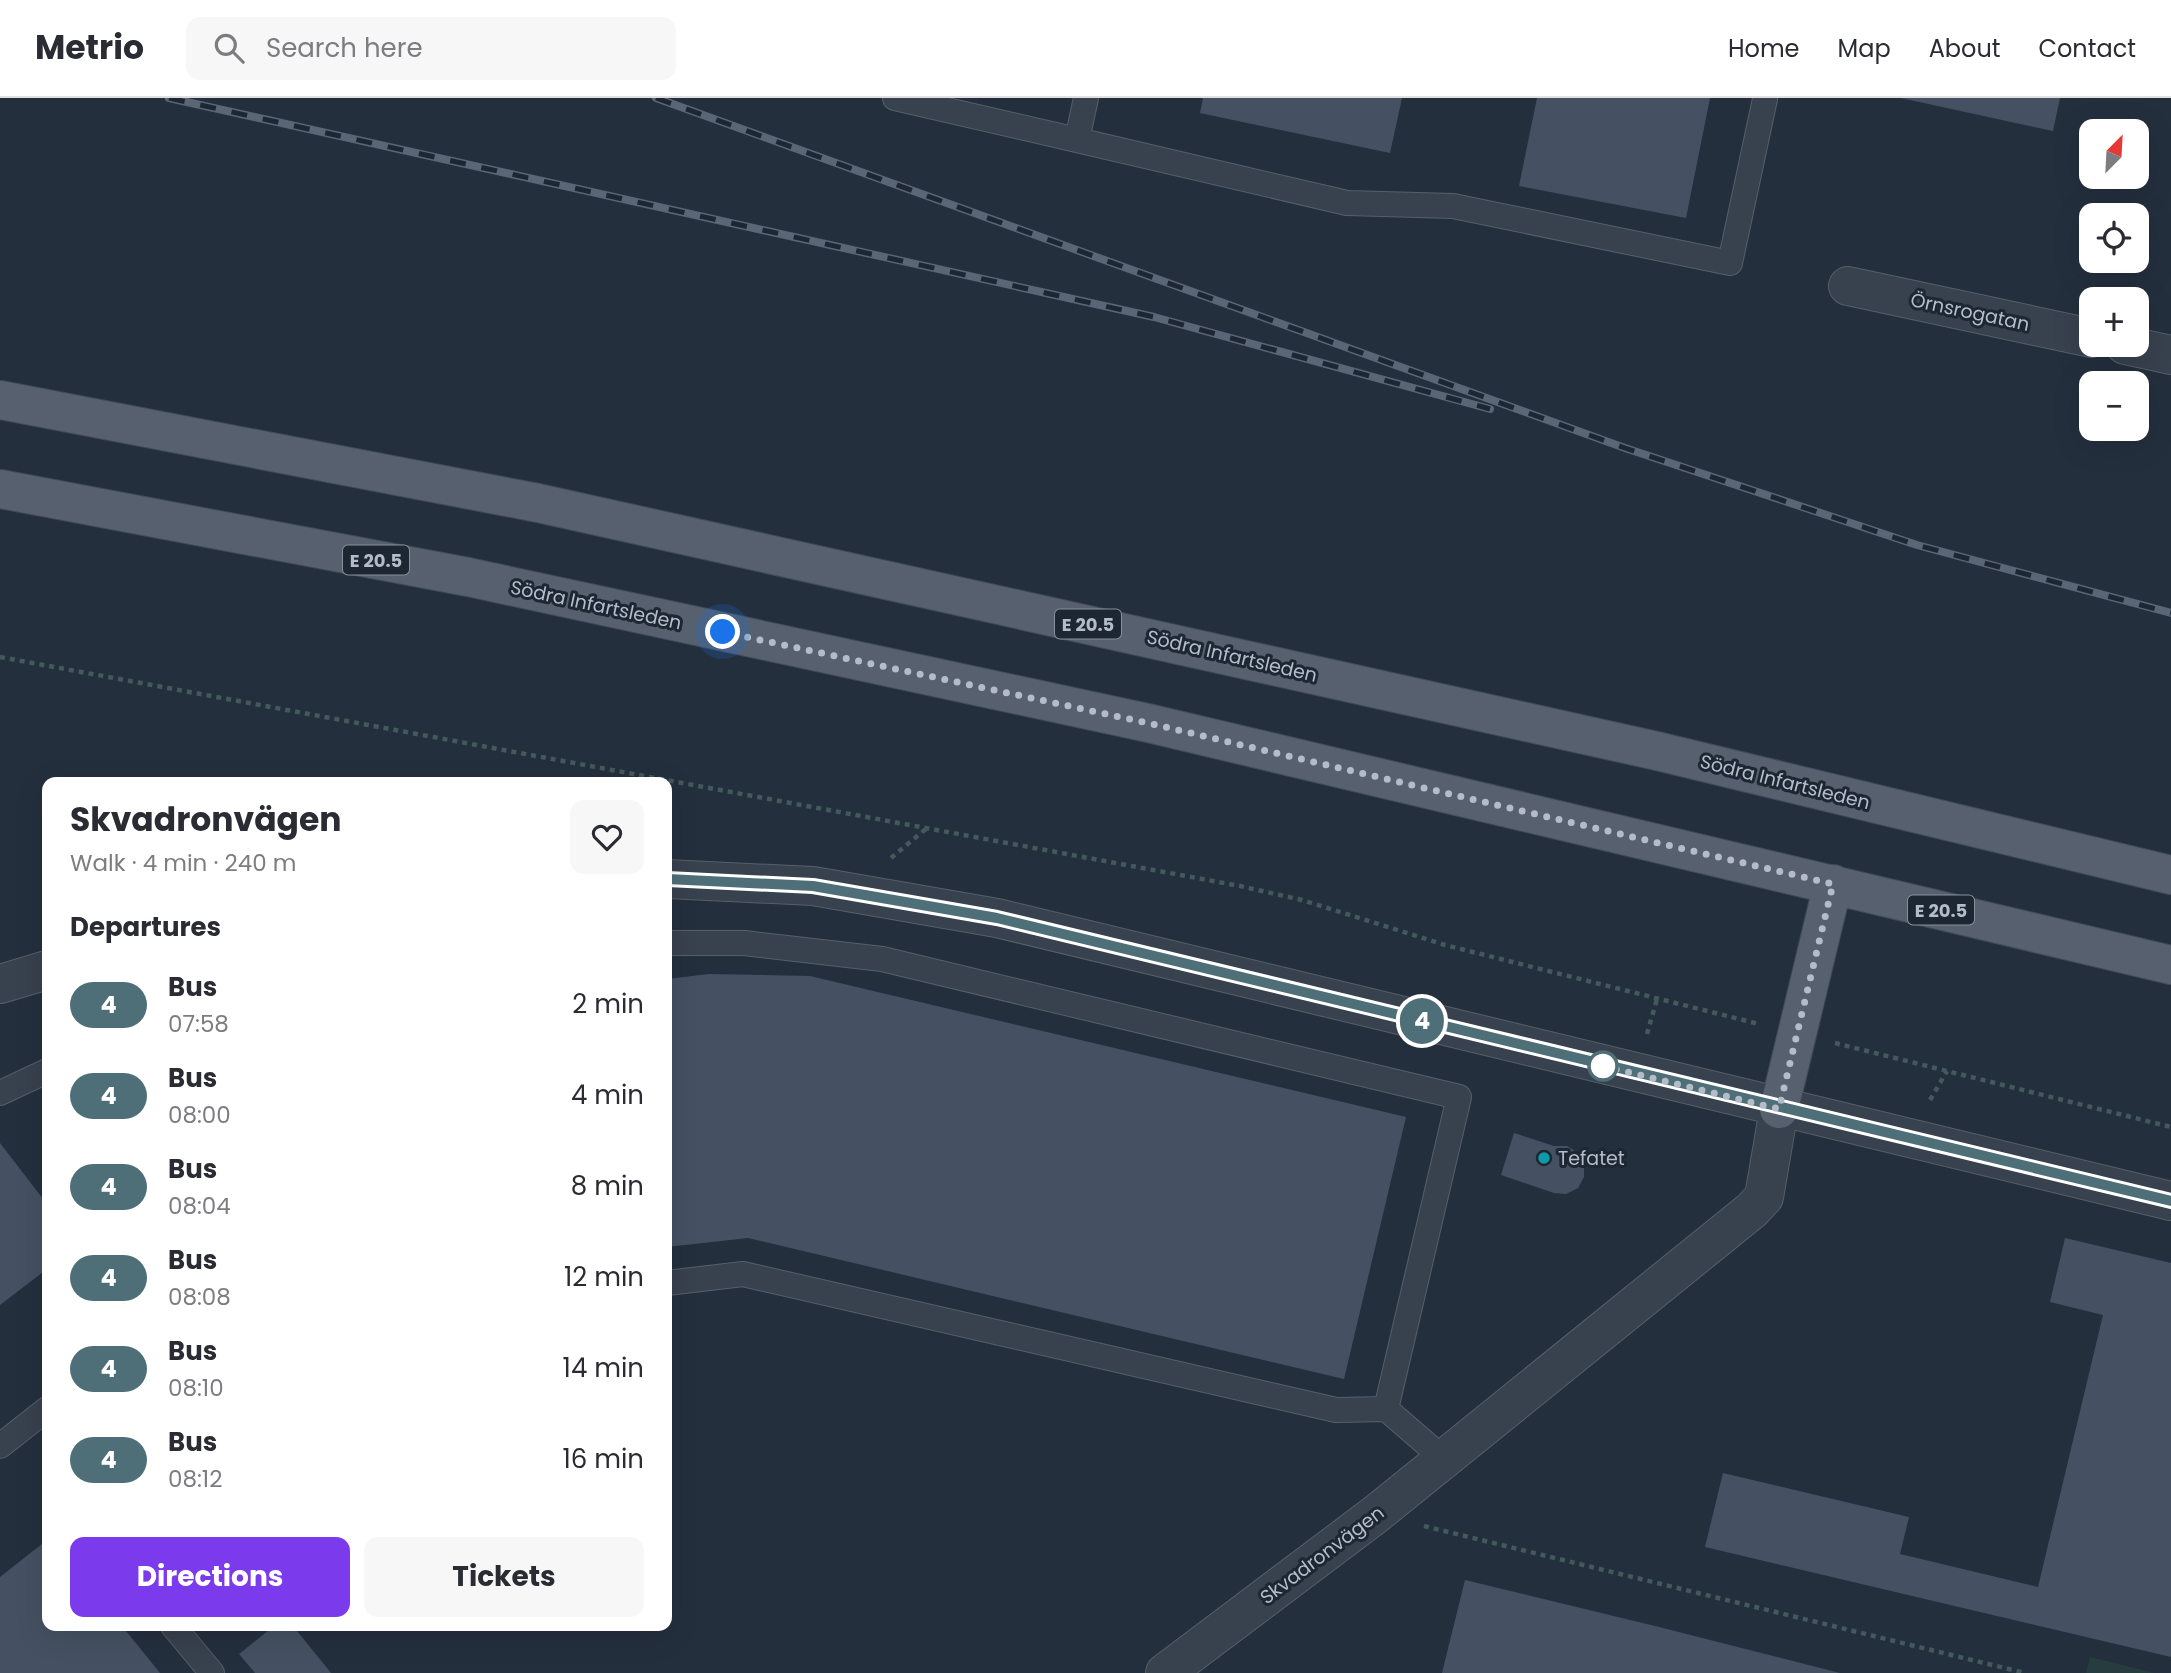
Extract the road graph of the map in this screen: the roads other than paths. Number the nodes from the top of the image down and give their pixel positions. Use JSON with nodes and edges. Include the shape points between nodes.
{"nodes":[{"id":1,"x":895,"y":98,"type":"edge"},
{"id":2,"x":1086,"y":98,"type":"edge"},
{"id":3,"x":1765,"y":99,"type":"edge"},
{"id":4,"x":1077,"y":140,"type":"junction"},
{"id":5,"x":1848,"y":286,"type":"dead end"},
{"id":6,"x":2079,"y":335,"type":"edge"},
{"id":7,"x":2149,"y":350,"type":"edge"},
{"id":8,"x":2171,"y":355,"type":"edge"},
{"id":9,"x":0,"y":400,"type":"edge"},
{"id":10,"x":0,"y":489,"type":"edge"},
{"id":11,"x":2171,"y":875,"type":"edge"},
{"id":12,"x":672,"y":879,"type":"edge"},
{"id":13,"x":1833,"y":884,"type":"junction"},
{"id":14,"x":672,"y":943,"type":"edge"},
{"id":15,"x":2171,"y":965,"type":"edge"},
{"id":16,"x":42,"y":971,"type":"edge"},
{"id":17,"x":0,"y":984,"type":"edge"},
{"id":18,"x":42,"y":1073,"type":"edge"},
{"id":19,"x":0,"y":1093,"type":"edge"},
{"id":20,"x":1779,"y":1109,"type":"junction"},
{"id":21,"x":2171,"y":1201,"type":"edge"},
{"id":22,"x":672,"y":1282,"type":"edge"},
{"id":23,"x":1386,"y":1409,"type":"junction"},
{"id":24,"x":42,"y":1413,"type":"edge"},
{"id":25,"x":0,"y":1446,"type":"edge"},
{"id":26,"x":1445,"y":1460,"type":"junction"},
{"id":27,"x":177,"y":1631,"type":"edge"},
{"id":28,"x":212,"y":1673,"type":"edge"},
{"id":29,"x":1165,"y":1673,"type":"edge"}],
"edges":[{"from":1,"to":4,"type":"lane"},
{"from":2,"to":4,"type":"lane"},
{"from":3,"to":4,"type":"lane","via":[[1730,263],[1453,206],[1347,203]]},
{"from":5,"to":6,"type":"street","name":"Örnsrogatan"},
{"from":7,"to":8,"type":"street"},
{"from":9,"to":11,"type":"main road","name":"Södra Infartsleden","number":"E 20.5","via":[[538,503],[1657,751]]},
{"from":10,"to":13,"type":"main road","name":"Södra Infartsleden","number":"E 20.5","via":[[468,577],[1136,720]]},
{"from":12,"to":20,"type":"street","via":[[813,886],[997,918]]},
{"from":13,"to":15,"type":"main road","name":"Södra Infartsleden","number":"E 20.5"},
{"from":13,"to":20,"type":"main road"},
{"from":14,"to":23,"type":"lane","via":[[744,943],[882,959],[1459,1097]]},
{"from":16,"to":17,"type":"street"},
{"from":18,"to":19,"type":"lane"},
{"from":20,"to":21,"type":"street"},
{"from":20,"to":26,"type":"street","name":"Skvadronvägen","via":[[1764,1197],[1752,1210]]},
{"from":22,"to":23,"type":"lane","via":[[743,1275],[1336,1410]]},
{"from":23,"to":26,"type":"lane"},
{"from":24,"to":25,"type":"lane"},
{"from":26,"to":29,"type":"street","name":"Skvadronvägen"},
{"from":27,"to":28,"type":"lane"}]}
